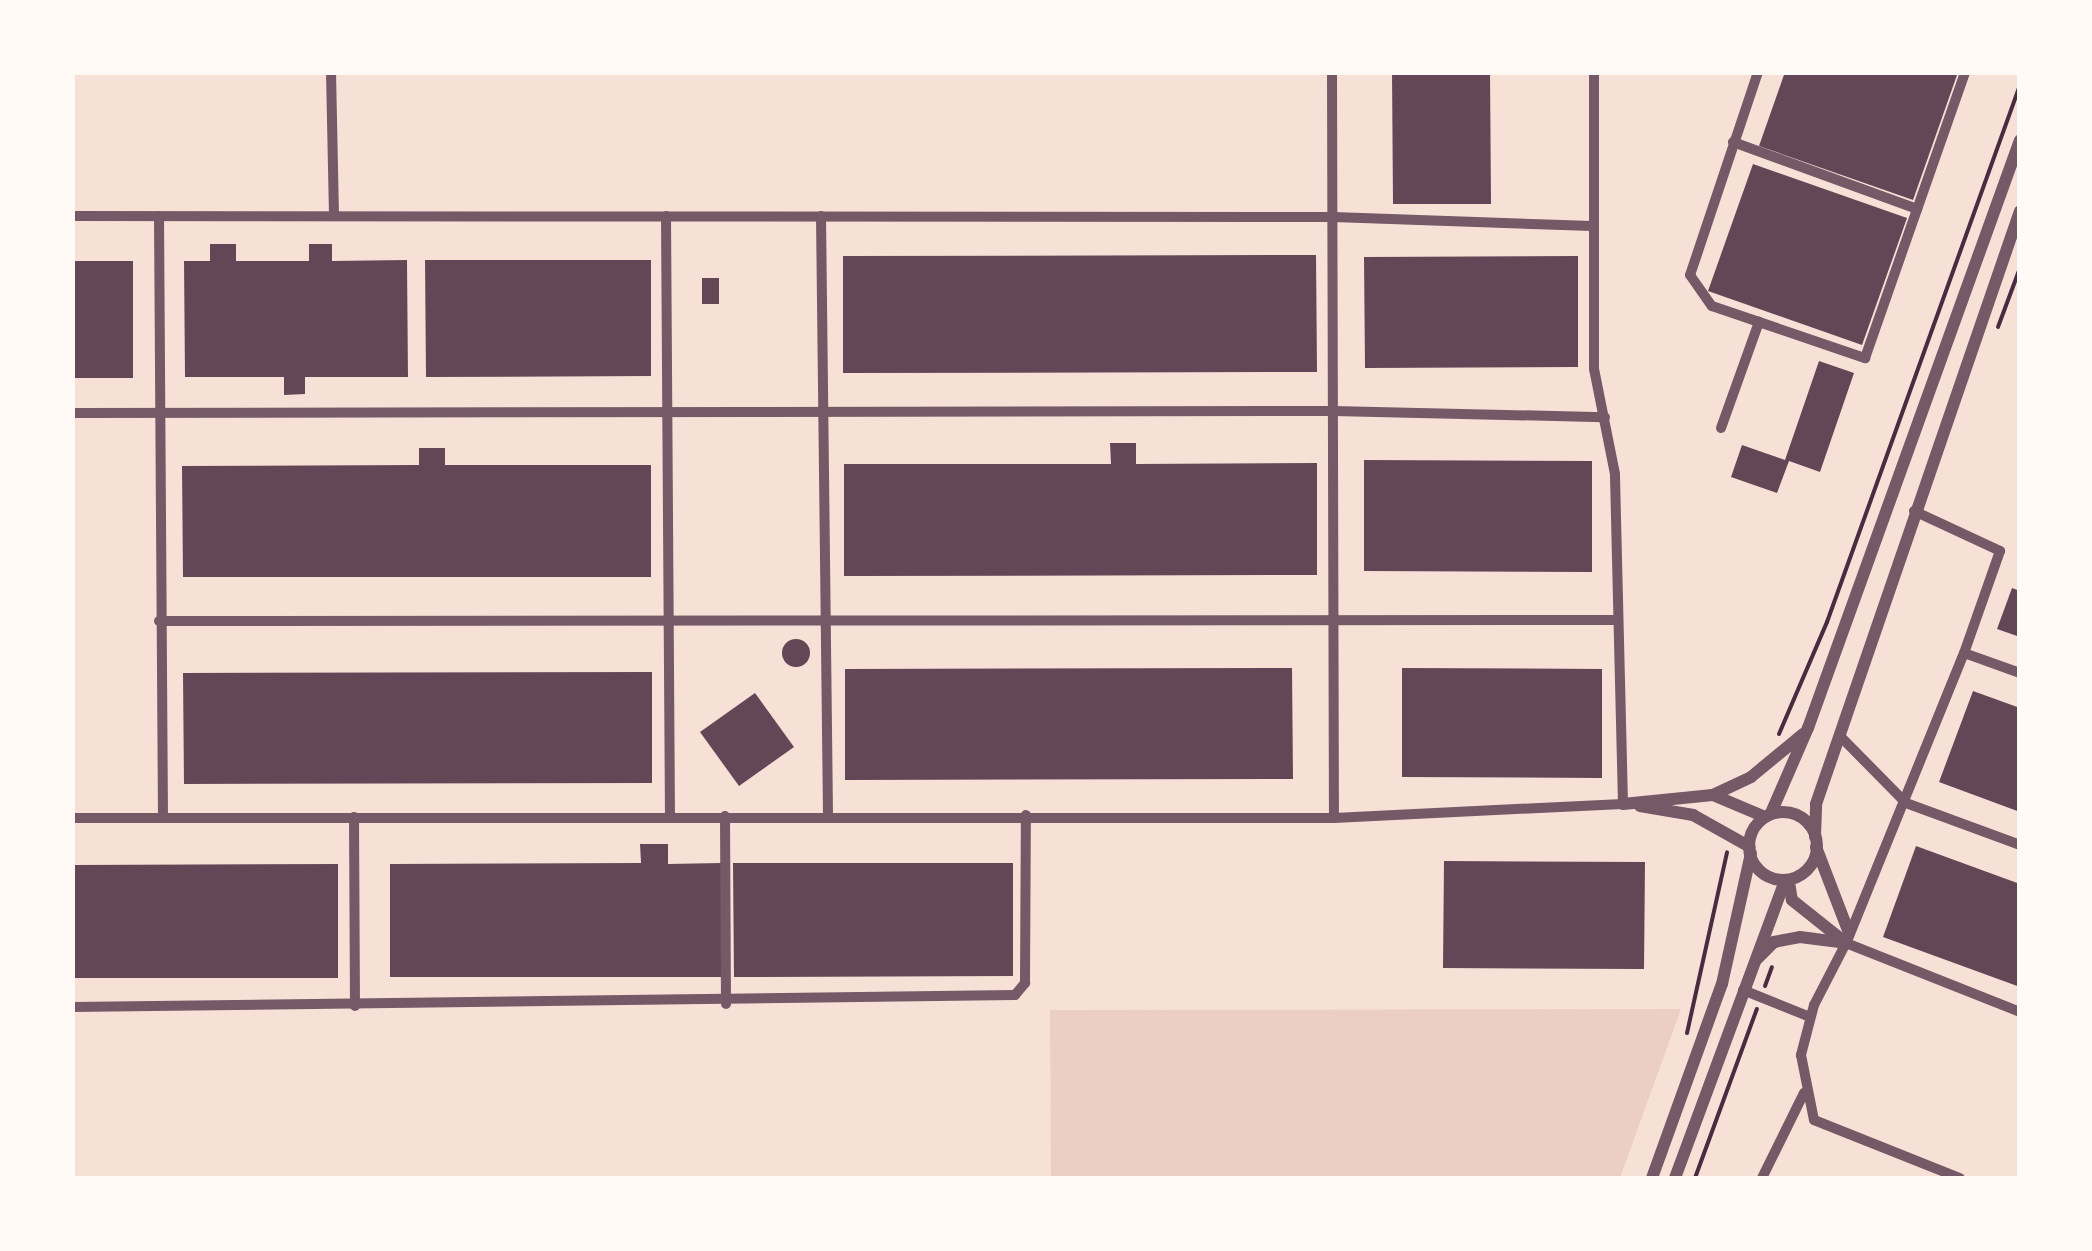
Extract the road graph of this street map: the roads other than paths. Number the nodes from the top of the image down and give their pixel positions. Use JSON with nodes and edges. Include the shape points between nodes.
{"nodes":[{"id":1,"x":331,"y":72,"type":"edge"},
{"id":2,"x":1332,"y":72,"type":"edge"},
{"id":3,"x":1594,"y":72,"type":"edge"},
{"id":4,"x":1758,"y":72,"type":"edge"},
{"id":5,"x":1966,"y":72,"type":"edge"},
{"id":6,"x":2020,"y":140,"type":"edge"},
{"id":7,"x":1733,"y":142,"type":"junction"},
{"id":8,"x":1917,"y":209,"type":"junction"},
{"id":9,"x":2020,"y":210,"type":"edge"},
{"id":10,"x":334,"y":214,"type":"junction"},
{"id":11,"x":72,"y":216,"type":"edge"},
{"id":12,"x":160,"y":216,"type":"junction"},
{"id":13,"x":666,"y":216,"type":"junction"},
{"id":14,"x":822,"y":216,"type":"junction"},
{"id":15,"x":1334,"y":217,"type":"junction"},
{"id":16,"x":1592,"y":226,"type":"junction"},
{"id":17,"x":1760,"y":322,"type":"junction"},
{"id":18,"x":665,"y":410,"type":"junction"},
{"id":19,"x":822,"y":410,"type":"junction"},
{"id":20,"x":1334,"y":411,"type":"junction"},
{"id":21,"x":72,"y":412,"type":"edge"},
{"id":22,"x":159,"y":412,"type":"junction"},
{"id":23,"x":1605,"y":416,"type":"junction"},
{"id":24,"x":1721,"y":428,"type":"dead end"},
{"id":25,"x":1913,"y":511,"type":"junction"},
{"id":26,"x":668,"y":620,"type":"junction"},
{"id":27,"x":823,"y":620,"type":"junction"},
{"id":28,"x":1334,"y":620,"type":"junction"},
{"id":29,"x":1618,"y":620,"type":"junction"},
{"id":30,"x":159,"y":621,"type":"junction"},
{"id":31,"x":1964,"y":653,"type":"junction"},
{"id":32,"x":2020,"y":672,"type":"edge"},
{"id":33,"x":1808,"y":728,"type":"junction"},
{"id":34,"x":1839,"y":735,"type":"junction"},
{"id":35,"x":1713,"y":795,"type":"junction"},
{"id":36,"x":1906,"y":803,"type":"junction"},
{"id":37,"x":1623,"y":804,"type":"junction"},
{"id":38,"x":1767,"y":814,"type":"junction"},
{"id":39,"x":828,"y":815,"type":"junction"},
{"id":40,"x":670,"y":816,"type":"junction"},
{"id":41,"x":725,"y":816,"type":"junction"},
{"id":42,"x":1026,"y":816,"type":"junction"},
{"id":43,"x":163,"y":817,"type":"junction"},
{"id":44,"x":354,"y":817,"type":"junction"},
{"id":45,"x":72,"y":818,"type":"edge"},
{"id":46,"x":1334,"y":818,"type":"junction"},
{"id":47,"x":1815,"y":841,"type":"junction"},
{"id":48,"x":2020,"y":846,"type":"edge"},
{"id":49,"x":1750,"y":850,"type":"junction"},
{"id":50,"x":1786,"y":883,"type":"junction"},
{"id":51,"x":1848,"y":938,"type":"junction"},
{"id":52,"x":1752,"y":965,"type":"junction"},
{"id":53,"x":1743,"y":990,"type":"junction"},
{"id":54,"x":726,"y":1004,"type":"junction"},
{"id":55,"x":355,"y":1006,"type":"junction"},
{"id":56,"x":72,"y":1007,"type":"edge"},
{"id":57,"x":2020,"y":1012,"type":"edge"},
{"id":58,"x":1810,"y":1017,"type":"junction"},
{"id":59,"x":1804,"y":1093,"type":"junction"},
{"id":60,"x":1652,"y":1178,"type":"edge"},
{"id":61,"x":1675,"y":1178,"type":"edge"},
{"id":62,"x":1762,"y":1178,"type":"edge"},
{"id":63,"x":1960,"y":1178,"type":"edge"}],
"edges":[{"from":1,"to":10,"type":"street"},
{"from":2,"to":15,"type":"street"},
{"from":3,"to":16,"type":"street"},
{"from":4,"to":7,"type":"street"},
{"from":5,"to":8,"type":"street"},
{"from":6,"to":33,"type":"street"},
{"from":7,"to":8,"type":"street"},
{"from":7,"to":17,"type":"street","via":[[1690,274],[1712,306]]},
{"from":8,"to":17,"type":"street","via":[[1865,358]]},
{"from":9,"to":25,"type":"street"},
{"from":10,"to":12,"type":"street"},
{"from":10,"to":13,"type":"street"},
{"from":11,"to":12,"type":"street"},
{"from":12,"to":22,"type":"street"},
{"from":13,"to":14,"type":"street"},
{"from":13,"to":18,"type":"street"},
{"from":14,"to":15,"type":"street"},
{"from":14,"to":19,"type":"street"},
{"from":15,"to":16,"type":"street"},
{"from":15,"to":20,"type":"street"},
{"from":16,"to":23,"type":"street","via":[[1594,369]]},
{"from":17,"to":24,"type":"street"},
{"from":18,"to":19,"type":"street"},
{"from":18,"to":22,"type":"street"},
{"from":18,"to":26,"type":"street"},
{"from":19,"to":20,"type":"street"},
{"from":19,"to":27,"type":"street"},
{"from":20,"to":23,"type":"street"},
{"from":20,"to":28,"type":"street"},
{"from":21,"to":22,"type":"street"},
{"from":22,"to":30,"type":"street"},
{"from":23,"to":29,"type":"street","via":[[1615,474]]},
{"from":25,"to":31,"type":"street","via":[[2000,550]]},
{"from":25,"to":34,"type":"street"},
{"from":26,"to":27,"type":"street"},
{"from":26,"to":30,"type":"street"},
{"from":26,"to":40,"type":"street"},
{"from":27,"to":28,"type":"street"},
{"from":27,"to":39,"type":"street"},
{"from":28,"to":29,"type":"street"},
{"from":28,"to":46,"type":"street"},
{"from":29,"to":37,"type":"street"},
{"from":30,"to":43,"type":"street"},
{"from":31,"to":32,"type":"street"},
{"from":31,"to":36,"type":"street"},
{"from":33,"to":35,"type":"street","via":[[1764,768]]},
{"from":33,"to":38,"type":"street"},
{"from":34,"to":36,"type":"street"},
{"from":34,"to":47,"type":"street","via":[[1816,804]]},
{"from":35,"to":37,"type":"street"},
{"from":35,"to":38,"type":"street"},
{"from":36,"to":48,"type":"street"},
{"from":36,"to":51,"type":"street"},
{"from":37,"to":46,"type":"street"},
{"from":37,"to":49,"type":"street","via":[[1693,815]]},
{"from":38,"to":47,"type":"street","via":[[1798,815]]},
{"from":38,"to":49,"type":"street"},
{"from":39,"to":41,"type":"street"},
{"from":39,"to":42,"type":"street"},
{"from":40,"to":41,"type":"street"},
{"from":40,"to":44,"type":"street"},
{"from":41,"to":54,"type":"street"},
{"from":42,"to":46,"type":"street"},
{"from":42,"to":54,"type":"street","via":[[1025,983],[1015,996]]},
{"from":43,"to":44,"type":"street"},
{"from":43,"to":45,"type":"street"},
{"from":44,"to":55,"type":"street"},
{"from":47,"to":50,"type":"street","via":[[1804,872]]},
{"from":47,"to":51,"type":"street"},
{"from":49,"to":50,"type":"street"},
{"from":49,"to":60,"type":"street","via":[[1722,984]]},
{"from":50,"to":51,"type":"street","via":[[1792,900]]},
{"from":50,"to":52,"type":"street"},
{"from":51,"to":52,"type":"street","via":[[1774,942]]},
{"from":51,"to":57,"type":"street"},
{"from":51,"to":58,"type":"street"},
{"from":52,"to":53,"type":"street"},
{"from":53,"to":58,"type":"street"},
{"from":53,"to":61,"type":"street"},
{"from":54,"to":55,"type":"street"},
{"from":55,"to":56,"type":"street"},
{"from":58,"to":59,"type":"street","via":[[1801,1055]]},
{"from":59,"to":62,"type":"street"},
{"from":59,"to":63,"type":"street","via":[[1814,1120]]}]}
